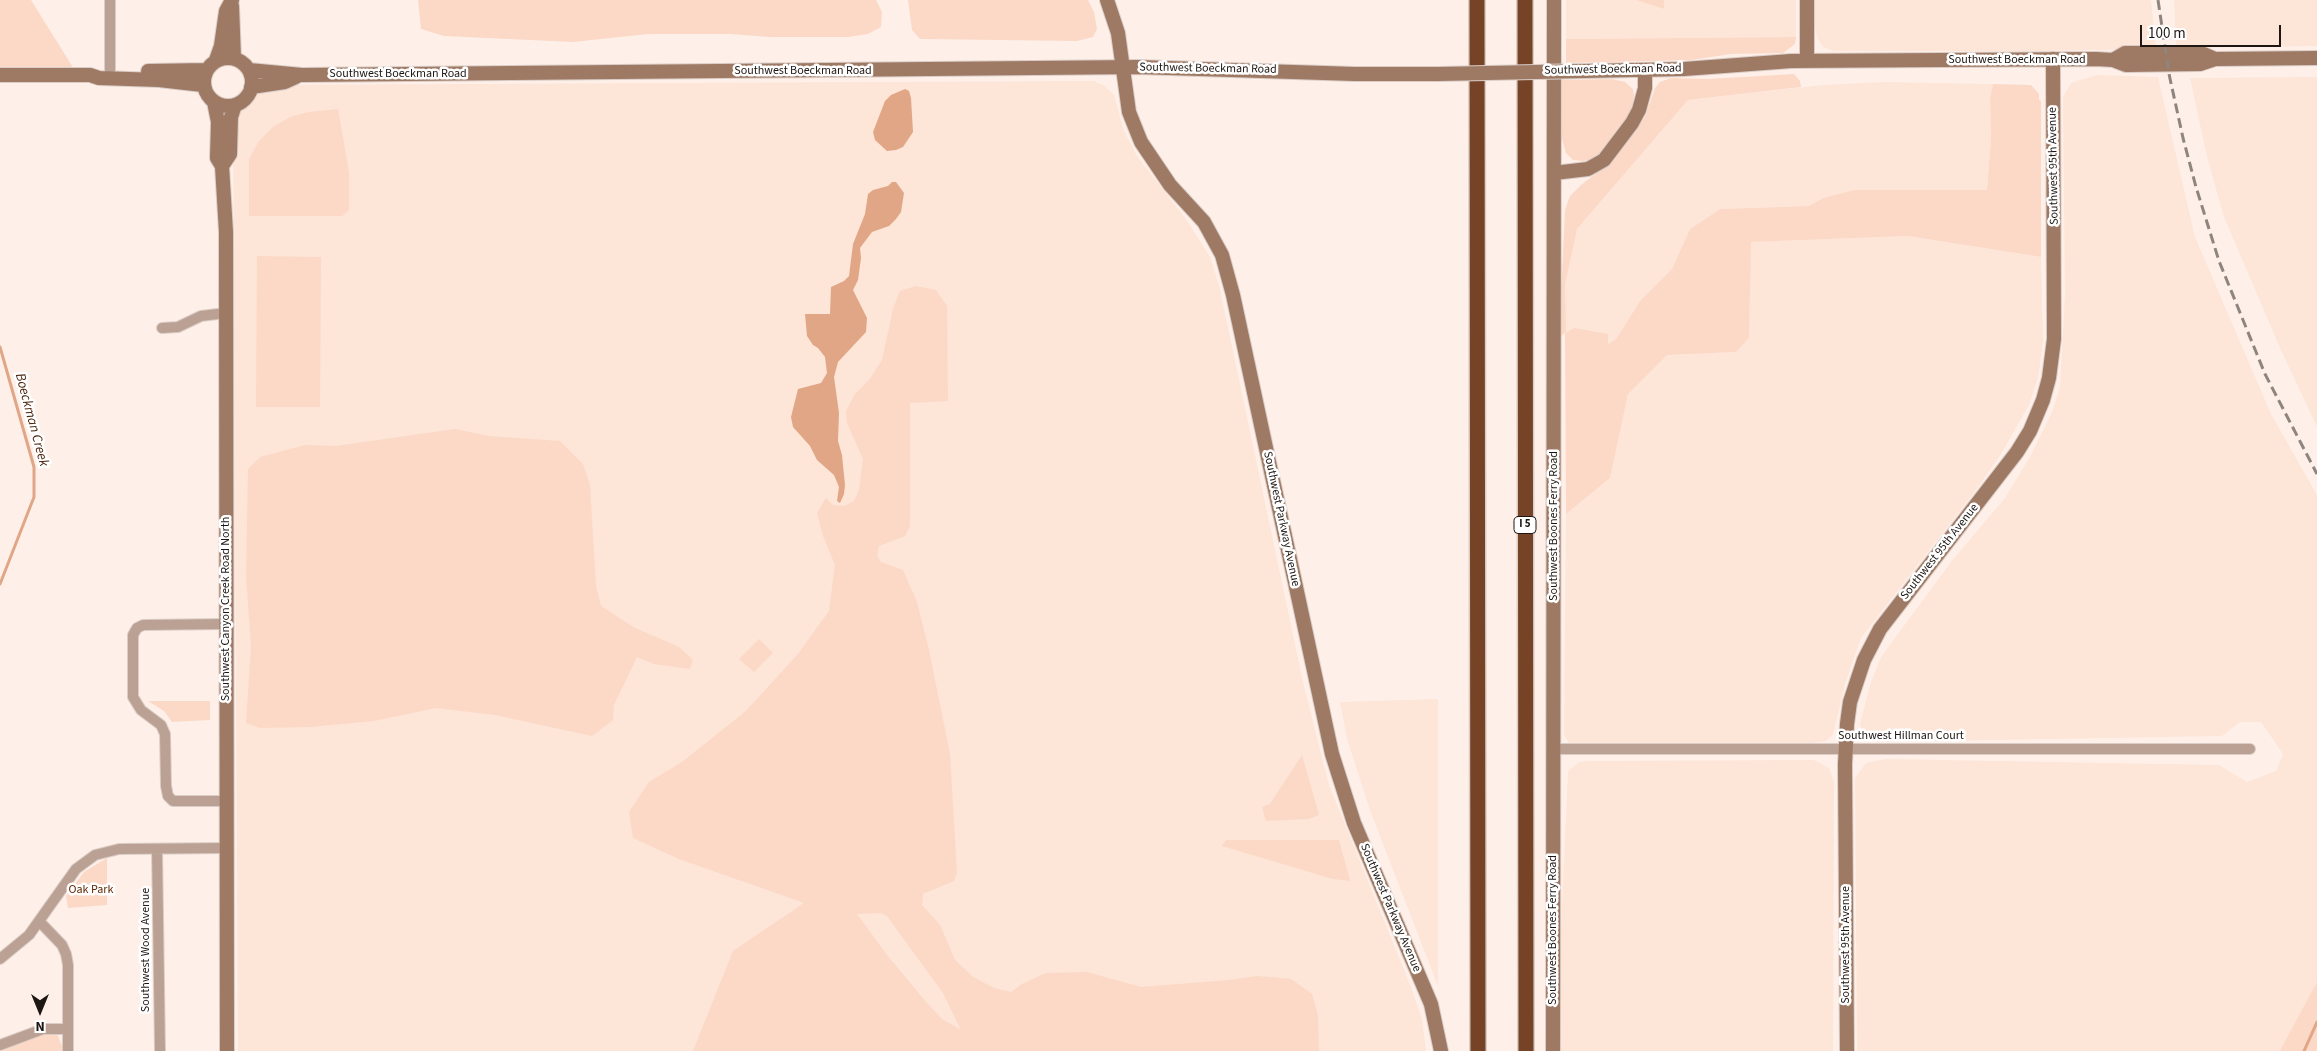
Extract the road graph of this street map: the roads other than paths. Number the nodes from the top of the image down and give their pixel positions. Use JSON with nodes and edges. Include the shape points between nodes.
{"nodes":[{"id":1,"x":110,"y":0,"type":"edge"},
{"id":2,"x":1106,"y":0,"type":"edge"},
{"id":3,"x":1477,"y":0,"type":"edge"},
{"id":4,"x":1525,"y":0,"type":"edge"},
{"id":5,"x":1554,"y":0,"type":"edge"},
{"id":6,"x":1807,"y":0,"type":"edge"},
{"id":7,"x":232,"y":2,"type":"edge"},
{"id":8,"x":234,"y":58,"type":"junction"},
{"id":9,"x":2317,"y":58,"type":"edge"},
{"id":10,"x":2053,"y":60,"type":"junction"},
{"id":11,"x":1807,"y":61,"type":"junction"},
{"id":12,"x":212,"y":65,"type":"junction"},
{"id":13,"x":1123,"y":68,"type":"junction"},
{"id":14,"x":110,"y":70,"type":"junction"},
{"id":15,"x":249,"y":70,"type":"junction"},
{"id":16,"x":1646,"y":70,"type":"junction"},
{"id":17,"x":0,"y":75,"type":"edge"},
{"id":18,"x":93,"y":75,"type":"junction"},
{"id":19,"x":302,"y":75,"type":"junction"},
{"id":20,"x":203,"y":85,"type":"junction"},
{"id":21,"x":251,"y":87,"type":"junction"},
{"id":22,"x":214,"y":102,"type":"junction"},
{"id":23,"x":235,"y":105,"type":"junction"},
{"id":24,"x":222,"y":166,"type":"junction"},
{"id":25,"x":1554,"y":173,"type":"junction"},
{"id":26,"x":226,"y":313,"type":"junction"},
{"id":27,"x":162,"y":328,"type":"dead end"},
{"id":28,"x":226,"y":624,"type":"junction"},
{"id":29,"x":1846,"y":748,"type":"junction"},
{"id":30,"x":1553,"y":749,"type":"junction"},
{"id":31,"x":2250,"y":749,"type":"dead end"},
{"id":32,"x":226,"y":801,"type":"junction"},
{"id":33,"x":227,"y":848,"type":"junction"},
{"id":34,"x":157,"y":849,"type":"junction"},
{"id":35,"x":39,"y":921,"type":"junction"},
{"id":36,"x":0,"y":959,"type":"edge"},
{"id":37,"x":68,"y":1029,"type":"junction"},
{"id":38,"x":0,"y":1045,"type":"edge"},
{"id":39,"x":68,"y":1051,"type":"edge"},
{"id":40,"x":160,"y":1051,"type":"edge"},
{"id":41,"x":227,"y":1051,"type":"edge"},
{"id":42,"x":1440,"y":1051,"type":"edge"},
{"id":43,"x":1478,"y":1051,"type":"edge"},
{"id":44,"x":1526,"y":1051,"type":"edge"},
{"id":45,"x":1553,"y":1051,"type":"edge"},
{"id":46,"x":1847,"y":1051,"type":"edge"}],
"edges":[{"from":1,"to":14,"type":"street"},
{"from":2,"to":13,"type":"main road","name":"Southwest Parkway Avenue","via":[[1118,33]]},
{"from":3,"to":43,"type":"highway"},
{"from":4,"to":44,"type":"highway","number":"I 5"},
{"from":5,"to":25,"type":"main road","name":"Southwest Boones Ferry Road"},
{"from":6,"to":11,"type":"main road"},
{"from":7,"to":8,"type":"main road"},
{"from":7,"to":12,"type":"main road","via":[[226,11],[221,46]]},
{"from":8,"to":12,"type":"main road","via":[[222,58]]},
{"from":8,"to":15,"type":"main road"},
{"from":9,"to":10,"type":"main road","name":"Southwest Boeckman Road","via":[[2216,59],[2201,53],[2125,53],[2113,60]]},
{"from":10,"to":11,"type":"main road","name":"Southwest Boeckman Road"},
{"from":10,"to":29,"type":"main road","name":"Southwest 95th Avenue","via":[[2054,339],[2044,395],[2035,420],[2017,452],[1876,637],[1853,691]]},
{"from":11,"to":16,"type":"main road","name":"Southwest Boeckman Road"},
{"from":12,"to":14,"type":"main road"},
{"from":12,"to":20,"type":"main road","via":[[204,75]]},
{"from":13,"to":16,"type":"main road","name":"Southwest Boeckman Road","bridge":true,"via":[[1355,74]]},
{"from":13,"to":19,"type":"main road","name":"Southwest Boeckman Road"},
{"from":13,"to":42,"type":"main road","name":"Southwest Parkway Avenue","via":[[1129,112],[1141,142],[1170,185],[1200,217],[1222,255],[1332,754],[1354,823],[1431,1004]]},
{"from":14,"to":18,"type":"main road"},
{"from":15,"to":19,"type":"main road","name":"Southwest Boeckman Road"},
{"from":15,"to":21,"type":"main road"},
{"from":16,"to":25,"type":"main road","via":[[1639,110],[1604,160],[1588,169]]},
{"from":17,"to":18,"type":"main road"},
{"from":18,"to":20,"type":"main road"},
{"from":19,"to":21,"type":"main road","name":"Southwest Boeckman Road","via":[[285,82]]},
{"from":20,"to":22,"type":"main road"},
{"from":21,"to":23,"type":"main road","via":[[242,101]]},
{"from":22,"to":23,"type":"main road"},
{"from":22,"to":24,"type":"main road","name":"Southwest Canyon Creek Road North","via":[[218,122],[217,158]]},
{"from":23,"to":24,"type":"main road","name":"Southwest Canyon Creek Road North","via":[[231,117],[230,154]]},
{"from":24,"to":26,"type":"main road","name":"Southwest Canyon Creek Road North"},
{"from":25,"to":30,"type":"main road","name":"Southwest Boones Ferry Road"},
{"from":26,"to":27,"type":"street","via":[[201,316],[178,326]]},
{"from":26,"to":28,"type":"main road","name":"Southwest Canyon Creek Road North"},
{"from":28,"to":32,"type":"main road","name":"Southwest Canyon Creek Road North"},
{"from":28,"to":32,"type":"street","via":[[143,625],[137,628],[132,644],[133,697],[141,710],[161,725],[168,796],[173,801]]},
{"from":29,"to":30,"type":"street","name":"Southwest Hillman Court"},
{"from":29,"to":31,"type":"street","name":"Southwest Hillman Court"},
{"from":29,"to":46,"type":"main road","name":"Southwest 95th Avenue"},
{"from":30,"to":45,"type":"main road","name":"Southwest Boones Ferry Road"},
{"from":32,"to":33,"type":"main road","name":"Southwest Canyon Creek Road North"},
{"from":33,"to":34,"type":"street"},
{"from":33,"to":41,"type":"main road","name":"Southwest Canyon Creek Road North"},
{"from":34,"to":35,"type":"street","via":[[111,850],[88,860],[76,869]]},
{"from":34,"to":40,"type":"street","name":"Southwest Wood Avenue"},
{"from":35,"to":36,"type":"street","via":[[22,942]]},
{"from":35,"to":37,"type":"street","via":[[57,939],[66,954]]},
{"from":37,"to":38,"type":"street","via":[[43,1029]]},
{"from":37,"to":39,"type":"street"}]}
